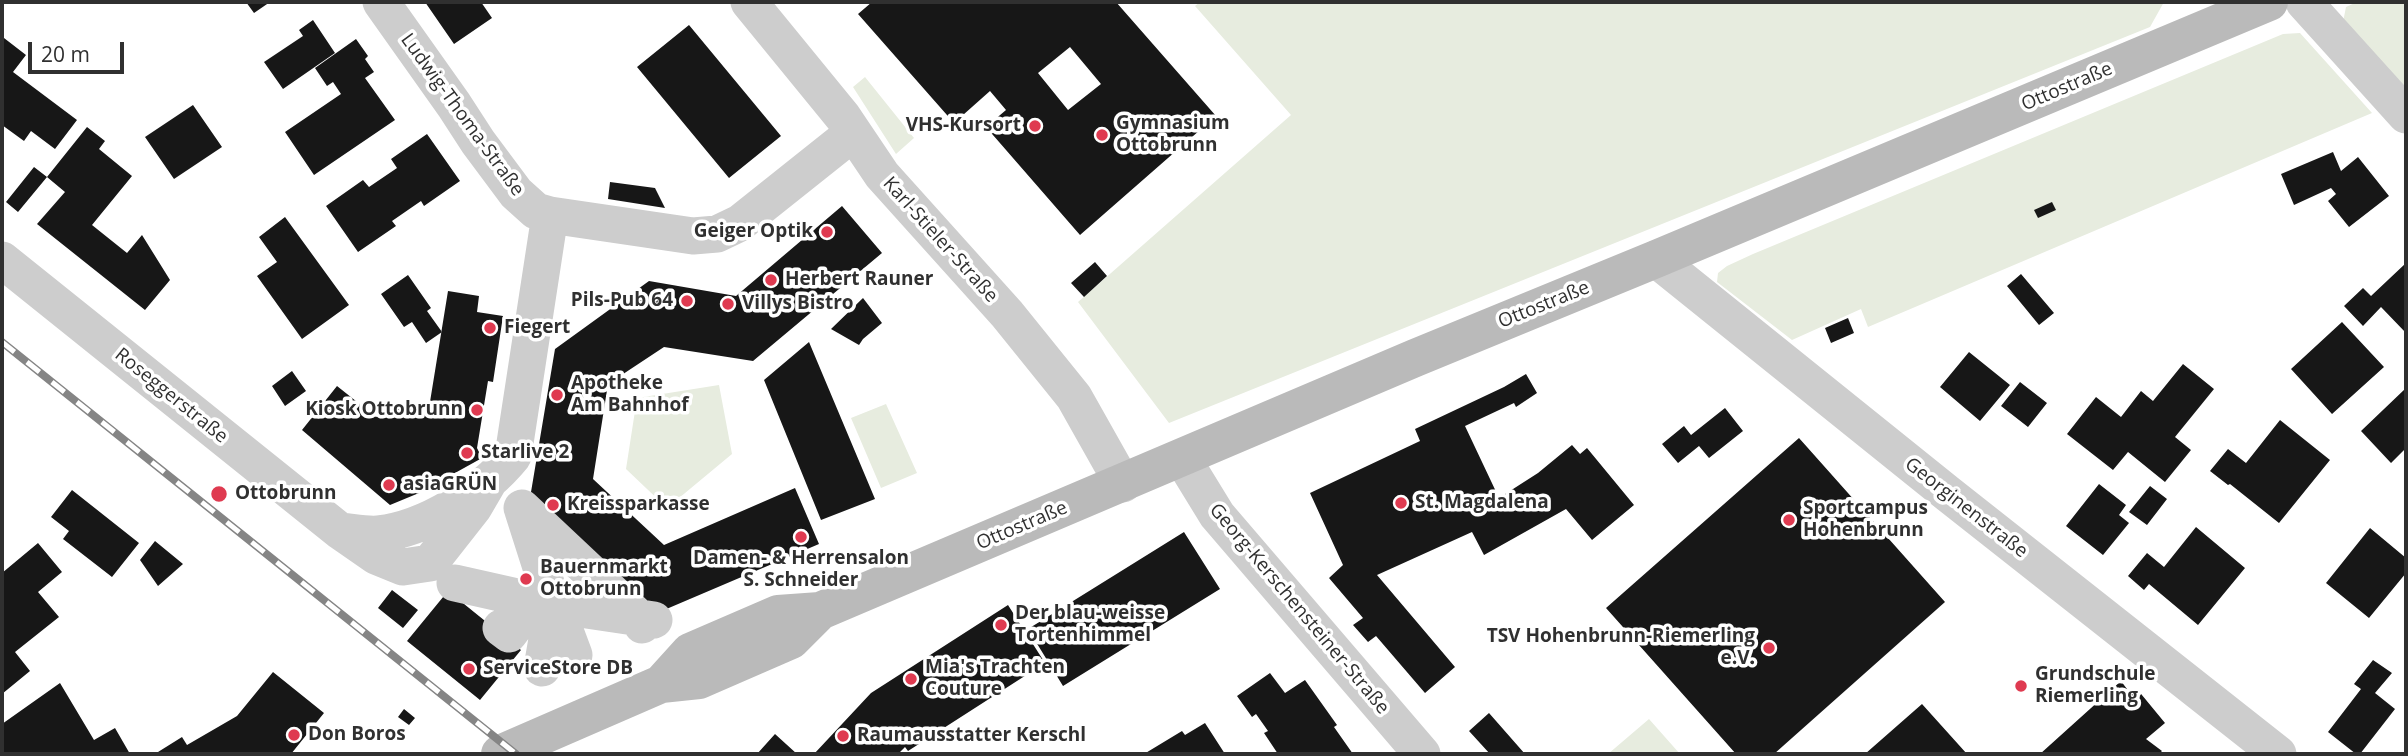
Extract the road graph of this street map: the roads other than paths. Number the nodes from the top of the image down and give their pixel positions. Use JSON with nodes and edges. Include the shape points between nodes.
{"nodes":[{"id":1,"x":381,"y":2,"type":"edge"},
{"id":2,"x":749,"y":2,"type":"edge"},
{"id":3,"x":2304,"y":2,"type":"edge"},
{"id":4,"x":2247,"y":6,"type":"edge"},
{"id":5,"x":2406,"y":115,"type":"edge"},
{"id":6,"x":853,"y":133,"type":"junction"},
{"id":7,"x":550,"y":215,"type":"junction"},
{"id":8,"x":1656,"y":259,"type":"junction"},
{"id":9,"x":2,"y":260,"type":"edge"},
{"id":10,"x":1182,"y":458,"type":"junction"},
{"id":11,"x":1123,"y":484,"type":"junction"},
{"id":12,"x":593,"y":569,"type":"junction"},
{"id":13,"x":542,"y":629,"type":"junction"},
{"id":14,"x":500,"y":754,"type":"edge"},
{"id":15,"x":1422,"y":754,"type":"edge"},
{"id":16,"x":2278,"y":754,"type":"edge"}],
"edges":[{"from":1,"to":7,"type":"street","name":"Ludwig-Thoma-Straße","via":[[516,193],[536,211]]},
{"from":2,"to":6,"type":"street","name":"Karl-Stieler-Straße"},
{"from":3,"to":5,"type":"street"},
{"from":4,"to":8,"type":"street","name":"Ottostraße"},
{"from":6,"to":7,"type":"street","name":"Ludwig-Thoma-Straße","via":[[740,223],[717,234],[693,236]]},
{"from":6,"to":11,"type":"street","name":"Karl-Stieler-Straße","via":[[882,175],[1007,314],[1074,397]]},
{"from":7,"to":9,"type":"street","name":"Roseggerstraße","via":[[513,456],[430,563],[403,567],[376,556],[340,531]]},
{"from":8,"to":10,"type":"street","name":"Ottostraße"},
{"from":8,"to":16,"type":"street","name":"Georginenstraße"},
{"from":10,"to":11,"type":"street","name":"Ottostraße"},
{"from":10,"to":15,"type":"street","name":"Georg-Kerschensteiner-Straße","via":[[1217,515]]},
{"from":11,"to":14,"type":"street","name":"Ottostraße","via":[[820,611],[791,640],[699,680],[661,684]]},
{"from":12,"to":13,"type":"street"},
{"from":12,"to":13,"type":"street","via":[[631,623]]},
{"from":12,"to":13,"type":"street","via":[[522,508]]}]}
